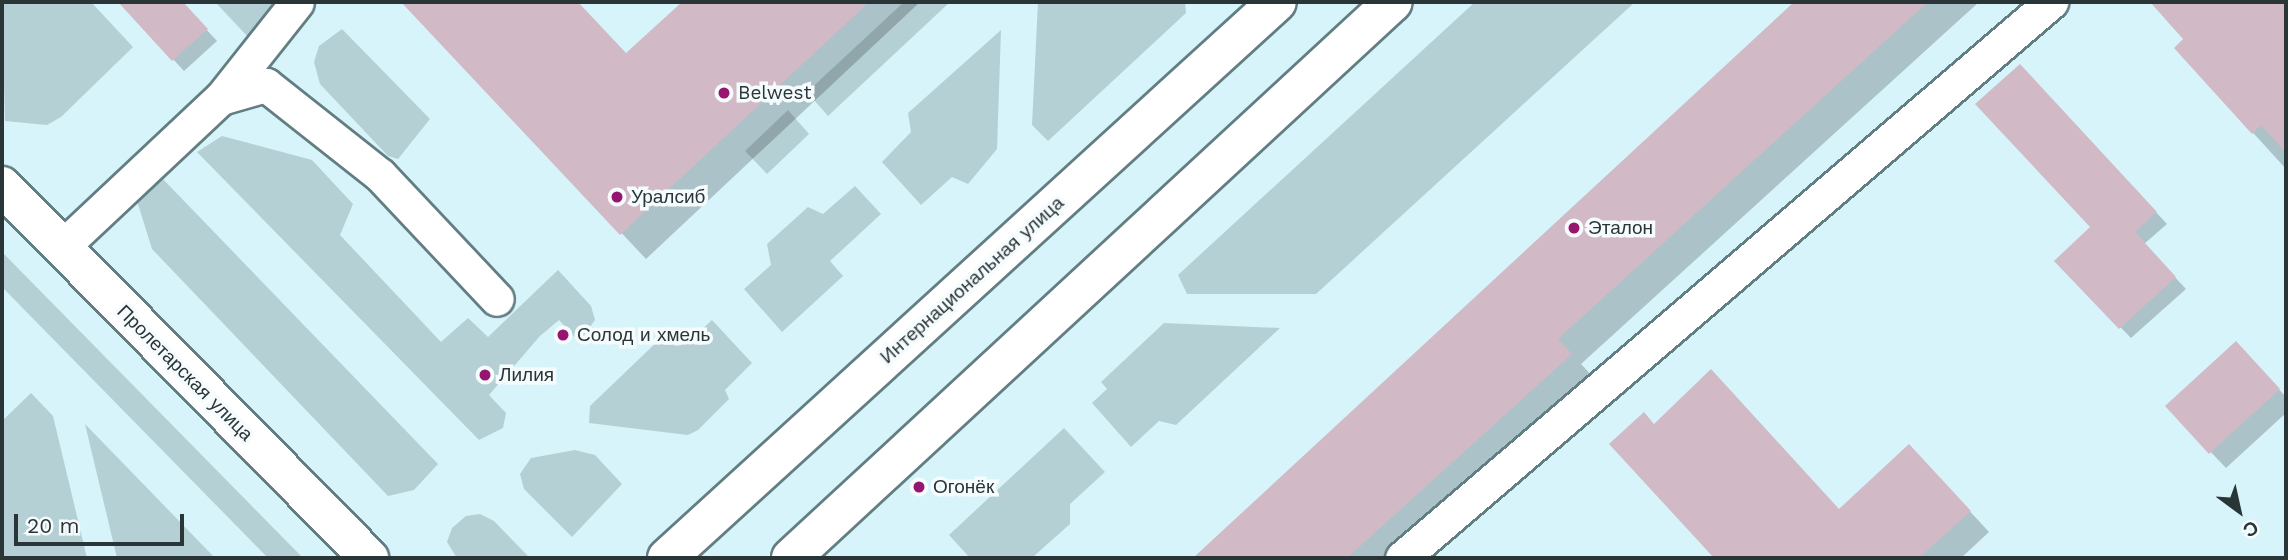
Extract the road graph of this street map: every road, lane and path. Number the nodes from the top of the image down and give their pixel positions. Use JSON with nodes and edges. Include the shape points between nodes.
{"nodes":[{"id":1,"x":1277,"y":2,"type":"edge"},
{"id":2,"x":1393,"y":2,"type":"edge"},
{"id":3,"x":2051,"y":2,"type":"edge"},
{"id":4,"x":286,"y":6,"type":"edge"},
{"id":5,"x":221,"y":98,"type":"junction"},
{"id":6,"x":2,"y":186,"type":"edge"},
{"id":7,"x":61,"y":247,"type":"junction"},
{"id":8,"x":497,"y":299,"type":"dead end"},
{"id":9,"x":369,"y":558,"type":"edge"},
{"id":10,"x":667,"y":558,"type":"edge"},
{"id":11,"x":791,"y":558,"type":"edge"},
{"id":12,"x":1402,"y":558,"type":"edge"}],
"edges":[{"from":1,"to":10,"type":"main road","name":"Интернациональная улица"},
{"from":2,"to":11,"type":"main road"},
{"from":3,"to":12,"type":"lane"},
{"from":4,"to":5,"type":"lane"},
{"from":5,"to":7,"type":"lane"},
{"from":5,"to":8,"type":"lane","via":[[266,85],[313,116],[380,175]]},
{"from":6,"to":7,"type":"main road","name":"Пролетарская улица"},
{"from":7,"to":9,"type":"main road","name":"Пролетарская улица"}]}
